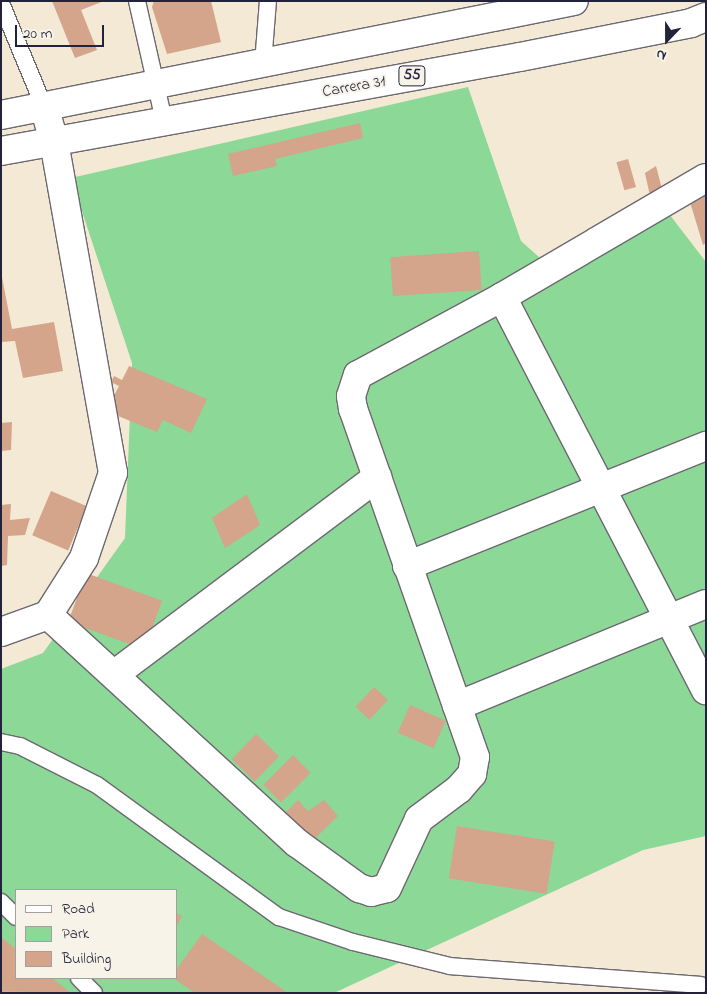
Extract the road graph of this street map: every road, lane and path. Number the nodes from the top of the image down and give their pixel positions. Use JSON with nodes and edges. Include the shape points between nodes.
{"nodes":[{"id":1,"x":138,"y":1,"type":"edge"},
{"id":2,"x":268,"y":1,"type":"edge"},
{"id":3,"x":574,"y":1,"type":"edge"},
{"id":4,"x":1,"y":3,"type":"edge"},
{"id":5,"x":706,"y":17,"type":"edge"},
{"id":6,"x":263,"y":64,"type":"junction"},
{"id":7,"x":155,"y":86,"type":"junction"},
{"id":8,"x":107,"y":95,"type":"junction"},
{"id":9,"x":44,"y":107,"type":"junction"},
{"id":10,"x":1,"y":115,"type":"edge"},
{"id":11,"x":164,"y":121,"type":"junction"},
{"id":12,"x":116,"y":130,"type":"junction"},
{"id":13,"x":54,"y":141,"type":"junction"},
{"id":14,"x":1,"y":151,"type":"edge"},
{"id":15,"x":706,"y":178,"type":"edge"},
{"id":16,"x":502,"y":297,"type":"junction"},
{"id":17,"x":706,"y":446,"type":"edge"},
{"id":18,"x":377,"y":477,"type":"junction"},
{"id":19,"x":601,"y":488,"type":"junction"},
{"id":20,"x":407,"y":566,"type":"junction"},
{"id":21,"x":706,"y":604,"type":"edge"},
{"id":22,"x":48,"y":615,"type":"junction"},
{"id":23,"x":669,"y":619,"type":"junction"},
{"id":24,"x":1,"y":632,"type":"edge"},
{"id":25,"x":115,"y":674,"type":"junction"},
{"id":26,"x":706,"y":690,"type":"edge"},
{"id":27,"x":457,"y":706,"type":"junction"},
{"id":28,"x":1,"y":742,"type":"edge"},
{"id":29,"x":1,"y":902,"type":"edge"},
{"id":30,"x":15,"y":916,"type":"edge"},
{"id":31,"x":79,"y":979,"type":"edge"},
{"id":32,"x":700,"y":985,"type":"dead end"},
{"id":33,"x":94,"y":993,"type":"edge"}],
"edges":[{"from":1,"to":7,"type":"lane"},
{"from":2,"to":6,"type":"lane"},
{"from":3,"to":6,"type":"main road"},
{"from":4,"to":9,"type":"lane"},
{"from":5,"to":11,"type":"main road","name":"Carrera 31","number":"55","via":[[691,23],[539,53]]},
{"from":6,"to":7,"type":"main road"},
{"from":7,"to":8,"type":"main road"},
{"from":7,"to":11,"type":"lane"},
{"from":8,"to":9,"type":"main road"},
{"from":8,"to":12,"type":"main road"},
{"from":9,"to":10,"type":"main road"},
{"from":9,"to":13,"type":"main road"},
{"from":11,"to":12,"type":"main road","name":"Carrera 31","number":"55"},
{"from":12,"to":13,"type":"main road","name":"Carrera 31","number":"55"},
{"from":13,"to":14,"type":"main road","name":"Carrera 31","number":"55"},
{"from":13,"to":22,"type":"main road","via":[[113,473],[84,558]]},
{"from":15,"to":16,"type":"main road"},
{"from":16,"to":18,"type":"main road","via":[[358,375],[351,396],[352,409]]},
{"from":16,"to":19,"type":"main road"},
{"from":17,"to":19,"type":"main road"},
{"from":18,"to":20,"type":"main road"},
{"from":18,"to":25,"type":"main road"},
{"from":19,"to":20,"type":"main road"},
{"from":19,"to":23,"type":"main road"},
{"from":20,"to":27,"type":"main road"},
{"from":21,"to":23,"type":"main road"},
{"from":22,"to":24,"type":"main road"},
{"from":22,"to":25,"type":"main road"},
{"from":23,"to":26,"type":"main road"},
{"from":23,"to":27,"type":"main road"},
{"from":25,"to":27,"type":"main road","via":[[297,844],[359,888],[371,892],[387,888],[419,819],[460,788],[472,774],[475,757]]},
{"from":28,"to":32,"type":"lane","via":[[20,746],[97,785],[279,917],[353,942],[450,966]]},
{"from":29,"to":30,"type":"lane"},
{"from":31,"to":33,"type":"lane"}]}
